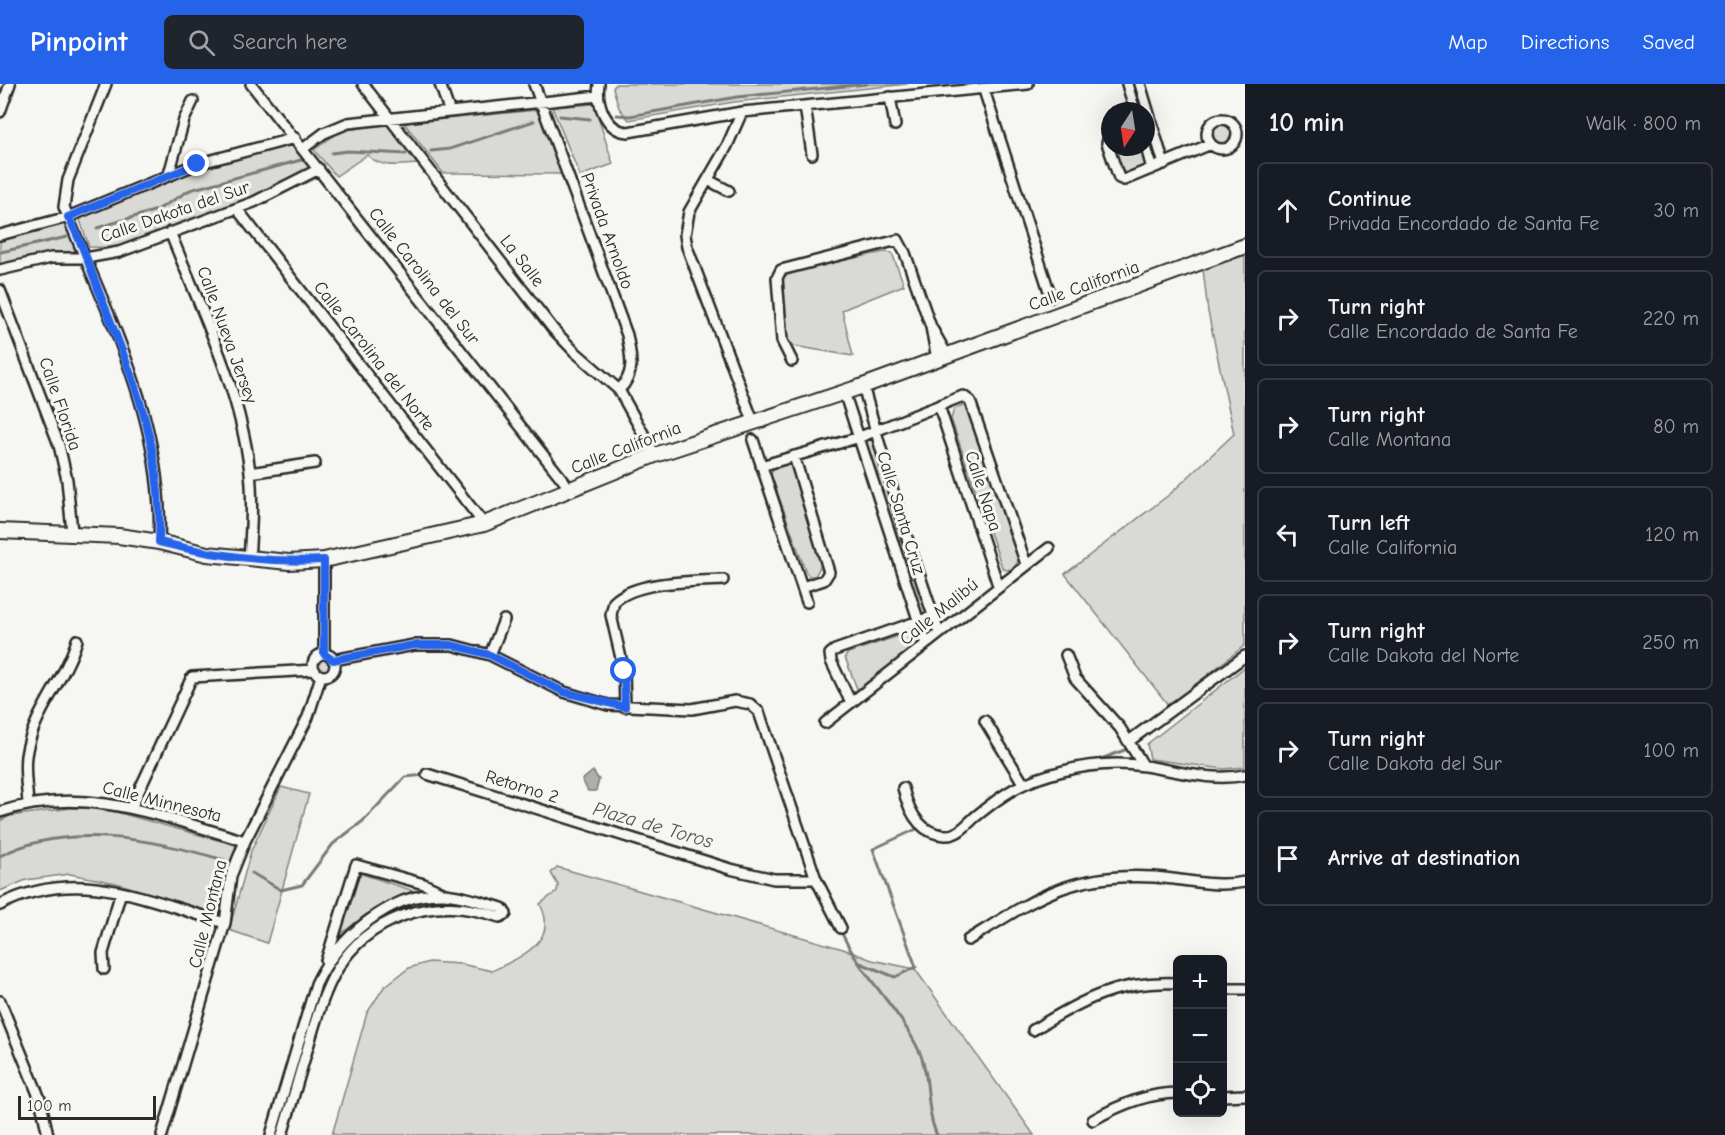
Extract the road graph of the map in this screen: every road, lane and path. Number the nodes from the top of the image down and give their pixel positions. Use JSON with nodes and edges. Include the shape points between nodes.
{"nodes":[{"id":1,"x":10,"y":84,"type":"edge"},
{"id":2,"x":106,"y":84,"type":"edge"},
{"id":3,"x":251,"y":84,"type":"edge"},
{"id":4,"x":363,"y":84,"type":"edge"},
{"id":5,"x":440,"y":84,"type":"edge"},
{"id":6,"x":534,"y":84,"type":"edge"},
{"id":7,"x":599,"y":84,"type":"edge"},
{"id":8,"x":1028,"y":84,"type":"edge"},
{"id":9,"x":1126,"y":84,"type":"edge"},
{"id":10,"x":1140,"y":84,"type":"edge"},
{"id":11,"x":984,"y":90,"type":"junction"},
{"id":12,"x":598,"y":96,"type":"junction"},
{"id":13,"x":891,"y":97,"type":"junction"},
{"id":14,"x":193,"y":101,"type":"dead end"},
{"id":15,"x":540,"y":101,"type":"junction"},
{"id":16,"x":1132,"y":102,"type":"edge"},
{"id":17,"x":1144,"y":102,"type":"edge"},
{"id":18,"x":805,"y":106,"type":"junction"},
{"id":19,"x":449,"y":110,"type":"junction"},
{"id":20,"x":0,"y":111,"type":"edge"},
{"id":21,"x":742,"y":112,"type":"junction"},
{"id":22,"x":389,"y":117,"type":"junction"},
{"id":23,"x":895,"y":124,"type":"dead end"},
{"id":24,"x":1155,"y":137,"type":"edge"},
{"id":25,"x":295,"y":138,"type":"junction"},
{"id":26,"x":1211,"y":144,"type":"dead end"},
{"id":27,"x":304,"y":148,"type":"junction"},
{"id":28,"x":812,"y":154,"type":"dead end"},
{"id":29,"x":1112,"y":156,"type":"edge"},
{"id":30,"x":1149,"y":156,"type":"edge"},
{"id":31,"x":1164,"y":164,"type":"junction"},
{"id":32,"x":1152,"y":168,"type":"junction"},
{"id":33,"x":319,"y":169,"type":"junction"},
{"id":34,"x":169,"y":174,"type":"junction"},
{"id":35,"x":708,"y":180,"type":"junction"},
{"id":36,"x":729,"y":191,"type":"dead end"},
{"id":37,"x":237,"y":209,"type":"junction"},
{"id":38,"x":68,"y":217,"type":"junction"},
{"id":39,"x":170,"y":232,"type":"junction"},
{"id":40,"x":0,"y":235,"type":"edge"},
{"id":41,"x":1245,"y":246,"type":"edge"},
{"id":42,"x":86,"y":258,"type":"junction"},
{"id":43,"x":0,"y":270,"type":"edge"},
{"id":44,"x":0,"y":290,"type":"edge"},
{"id":45,"x":1051,"y":297,"type":"dead end"},
{"id":46,"x":942,"y":357,"type":"junction"},
{"id":47,"x":792,"y":361,"type":"dead end"},
{"id":48,"x":863,"y":386,"type":"junction"},
{"id":49,"x":619,"y":390,"type":"junction"},
{"id":50,"x":844,"y":392,"type":"junction"},
{"id":51,"x":939,"y":406,"type":"junction"},
{"id":52,"x":753,"y":421,"type":"junction"},
{"id":53,"x":875,"y":431,"type":"junction"},
{"id":54,"x":860,"y":437,"type":"junction"},
{"id":55,"x":753,"y":440,"type":"dead end"},
{"id":56,"x":655,"y":455,"type":"junction"},
{"id":57,"x":794,"y":456,"type":"junction"},
{"id":58,"x":315,"y":463,"type":"dead end"},
{"id":59,"x":761,"y":466,"type":"junction"},
{"id":60,"x":250,"y":473,"type":"junction"},
{"id":61,"x":570,"y":489,"type":"junction"},
{"id":62,"x":484,"y":524,"type":"junction"},
{"id":63,"x":903,"y":526,"type":"junction"},
{"id":64,"x":888,"y":530,"type":"junction"},
{"id":65,"x":0,"y":531,"type":"edge"},
{"id":66,"x":72,"y":532,"type":"junction"},
{"id":67,"x":159,"y":542,"type":"junction"},
{"id":68,"x":1048,"y":548,"type":"dead end"},
{"id":69,"x":249,"y":560,"type":"junction"},
{"id":70,"x":324,"y":560,"type":"junction"},
{"id":71,"x":1026,"y":564,"type":"junction"},
{"id":72,"x":723,"y":580,"type":"dead end"},
{"id":73,"x":998,"y":585,"type":"junction"},
{"id":74,"x":802,"y":587,"type":"junction"},
{"id":75,"x":807,"y":602,"type":"dead end"},
{"id":76,"x":933,"y":616,"type":"junction"},
{"id":77,"x":504,"y":620,"type":"dead end"},
{"id":78,"x":918,"y":621,"type":"junction"},
{"id":79,"x":939,"y":633,"type":"junction"},
{"id":80,"x":77,"y":640,"type":"dead end"},
{"id":81,"x":926,"y":644,"type":"junction"},
{"id":82,"x":324,"y":654,"type":"junction"},
{"id":83,"x":490,"y":655,"type":"junction"},
{"id":84,"x":1066,"y":655,"type":"dead end"},
{"id":85,"x":1245,"y":656,"type":"edge"},
{"id":86,"x":333,"y":660,"type":"junction"},
{"id":87,"x":317,"y":673,"type":"junction"},
{"id":88,"x":851,"y":703,"type":"junction"},
{"id":89,"x":625,"y":707,"type":"junction"},
{"id":90,"x":985,"y":721,"type":"dead end"},
{"id":91,"x":825,"y":723,"type":"dead end"},
{"id":92,"x":1129,"y":741,"type":"junction"},
{"id":93,"x":1143,"y":765,"type":"junction"},
{"id":94,"x":427,"y":774,"type":"dead end"},
{"id":95,"x":1245,"y":775,"type":"edge"},
{"id":96,"x":1023,"y":783,"type":"junction"},
{"id":97,"x":903,"y":788,"type":"dead end"},
{"id":98,"x":28,"y":803,"type":"junction"},
{"id":99,"x":131,"y":808,"type":"junction"},
{"id":100,"x":0,"y":812,"type":"edge"},
{"id":101,"x":245,"y":841,"type":"junction"},
{"id":102,"x":816,"y":879,"type":"junction"},
{"id":103,"x":1245,"y":882,"type":"edge"},
{"id":104,"x":121,"y":892,"type":"junction"},
{"id":105,"x":445,"y":894,"type":"junction"},
{"id":106,"x":0,"y":905,"type":"edge"},
{"id":107,"x":459,"y":907,"type":"junction"},
{"id":108,"x":225,"y":923,"type":"junction"},
{"id":109,"x":368,"y":928,"type":"junction"},
{"id":110,"x":841,"y":928,"type":"dead end"},
{"id":111,"x":968,"y":940,"type":"dead end"},
{"id":112,"x":326,"y":964,"type":"junction"},
{"id":113,"x":104,"y":969,"type":"dead end"},
{"id":114,"x":1173,"y":982,"type":"edge"},
{"id":115,"x":1227,"y":989,"type":"edge"},
{"id":116,"x":1245,"y":990,"type":"edge"},
{"id":117,"x":0,"y":1001,"type":"edge"},
{"id":118,"x":1033,"y":1030,"type":"dead end"},
{"id":119,"x":1173,"y":1093,"type":"edge"},
{"id":120,"x":1245,"y":1095,"type":"edge"},
{"id":121,"x":1227,"y":1096,"type":"edge"},
{"id":122,"x":1093,"y":1120,"type":"dead end"},
{"id":123,"x":272,"y":1132,"type":"edge"},
{"id":124,"x":283,"y":1134,"type":"edge"},
{"id":125,"x":48,"y":1135,"type":"edge"},
{"id":126,"x":162,"y":1135,"type":"edge"}],
"edges":[{"from":1,"to":20,"type":"street"},
{"from":2,"to":38,"type":"street","via":[[68,180],[64,207]]},
{"from":3,"to":25,"type":"street","name":"Calle Carolina del Sur"},
{"from":4,"to":22,"type":"street","name":"La Salle"},
{"from":5,"to":19,"type":"street"},
{"from":6,"to":15,"type":"street","name":"Privada Arnoldo"},
{"from":7,"to":12,"type":"street"},
{"from":8,"to":11,"type":"street"},
{"from":9,"to":16,"type":"street"},
{"from":10,"to":17,"type":"street"},
{"from":11,"to":13,"type":"street"},
{"from":11,"to":45,"type":"street"},
{"from":12,"to":15,"type":"street"},
{"from":12,"to":21,"type":"street","via":[[608,123],[615,130],[627,132]]},
{"from":13,"to":18,"type":"street"},
{"from":13,"to":23,"type":"street"},
{"from":14,"to":34,"type":"street"},
{"from":15,"to":19,"type":"street"},
{"from":15,"to":49,"type":"street","name":"Privada Arnoldo","via":[[627,335],[632,369]]},
{"from":18,"to":21,"type":"street"},
{"from":18,"to":28,"type":"street"},
{"from":19,"to":22,"type":"street"},
{"from":21,"to":35,"type":"street"},
{"from":22,"to":27,"type":"street","via":[[337,127]]},
{"from":22,"to":49,"type":"street","name":"La Salle","via":[[553,328]]},
{"from":24,"to":31,"type":"street"},
{"from":25,"to":27,"type":"street","name":"Calle Carolina del Sur"},
{"from":25,"to":34,"type":"street","name":"Calle Dakota del Sur"},
{"from":26,"to":31,"type":"street"},
{"from":27,"to":33,"type":"street","name":"Calle Carolina del Sur"},
{"from":29,"to":32,"type":"street","via":[[1120,179]]},
{"from":30,"to":32,"type":"street"},
{"from":31,"to":32,"type":"street"},
{"from":33,"to":37,"type":"street","name":"Calle Dakota del Sur"},
{"from":33,"to":61,"type":"street","name":"Calle Carolina del Sur"},
{"from":34,"to":38,"type":"street","name":"Calle Dakota del Sur"},
{"from":35,"to":36,"type":"street"},
{"from":35,"to":52,"type":"street","via":[[689,212],[687,247]]},
{"from":37,"to":39,"type":"street","name":"Calle Dakota del Sur"},
{"from":37,"to":62,"type":"street","name":"Calle Carolina del Norte"},
{"from":38,"to":40,"type":"street","name":"Calle Dakota del Sur"},
{"from":38,"to":42,"type":"street"},
{"from":39,"to":42,"type":"street","name":"Calle Dakota del Sur","via":[[119,252]]},
{"from":39,"to":60,"type":"street","name":"Calle Nueva Jersey","via":[[229,380]]},
{"from":41,"to":46,"type":"main road","name":"Calle California"},
{"from":42,"to":43,"type":"street","name":"Calle Dakota del Sur","via":[[51,258]]},
{"from":42,"to":67,"type":"street","via":[[148,422],[157,463]]},
{"from":44,"to":66,"type":"street","name":"Calle Florida","via":[[59,445]]},
{"from":46,"to":47,"type":"street","via":[[898,240],[781,270],[777,278],[782,340]]},
{"from":46,"to":48,"type":"main road","name":"Calle California"},
{"from":48,"to":50,"type":"main road","name":"Calle California"},
{"from":48,"to":53,"type":"street","name":"Calle Santa Cruz"},
{"from":49,"to":56,"type":"street","name":"La Salle"},
{"from":50,"to":52,"type":"main road","name":"Calle California"},
{"from":50,"to":54,"type":"street","name":"Calle Santa Cruz"},
{"from":51,"to":53,"type":"street"},
{"from":51,"to":71,"type":"street","via":[[960,395],[970,401]]},
{"from":51,"to":73,"type":"street","name":"Calle Napa"},
{"from":52,"to":56,"type":"main road","name":"Calle California"},
{"from":53,"to":54,"type":"street"},
{"from":53,"to":63,"type":"street","name":"Calle Santa Cruz"},
{"from":54,"to":57,"type":"street"},
{"from":54,"to":64,"type":"street","name":"Calle Santa Cruz"},
{"from":55,"to":59,"type":"street"},
{"from":56,"to":61,"type":"main road","name":"Calle California"},
{"from":57,"to":59,"type":"street"},
{"from":57,"to":74,"type":"street","via":[[829,573],[824,580]]},
{"from":58,"to":60,"type":"street"},
{"from":59,"to":74,"type":"street"},
{"from":60,"to":69,"type":"street","name":"Calle Nueva Jersey"},
{"from":61,"to":62,"type":"main road","name":"Calle California"},
{"from":62,"to":70,"type":"main road","name":"Calle California"},
{"from":63,"to":64,"type":"street"},
{"from":63,"to":76,"type":"street","name":"Calle Santa Cruz"},
{"from":64,"to":78,"type":"street","name":"Calle Santa Cruz"},
{"from":65,"to":66,"type":"main road","name":"Calle California"},
{"from":66,"to":67,"type":"main road","name":"Calle California"},
{"from":67,"to":69,"type":"main road","name":"Calle California"},
{"from":68,"to":71,"type":"street","name":"Calle Malibú"},
{"from":69,"to":70,"type":"main road","name":"Calle California"},
{"from":70,"to":82,"type":"street"},
{"from":71,"to":73,"type":"street","name":"Calle Malibú"},
{"from":72,"to":89,"type":"street","via":[[660,585],[629,593],[614,602],[611,615],[624,671]]},
{"from":73,"to":79,"type":"street","name":"Calle Malibú"},
{"from":74,"to":75,"type":"street"},
{"from":76,"to":78,"type":"street","name":"Calle Malibú"},
{"from":76,"to":79,"type":"street","name":"Calle Santa Cruz"},
{"from":77,"to":83,"type":"street"},
{"from":78,"to":81,"type":"street","name":"Calle Santa Cruz"},
{"from":78,"to":88,"type":"street","name":"Calle Malibú","via":[[830,654]]},
{"from":79,"to":81,"type":"street","name":"Calle Malibú"},
{"from":80,"to":98,"type":"street","via":[[71,663],[41,712],[29,741]]},
{"from":81,"to":88,"type":"street","name":"Calle Malibú"},
{"from":82,"to":86,"type":"street"},
{"from":82,"to":87,"type":"street","via":[[314,660]]},
{"from":83,"to":86,"type":"street","via":[[466,647],[436,644]]},
{"from":83,"to":89,"type":"street","via":[[564,692]]},
{"from":84,"to":92,"type":"street","via":[[1075,678]]},
{"from":85,"to":92,"type":"street"},
{"from":86,"to":87,"type":"street","via":[[333,671],[328,675]]},
{"from":87,"to":99,"type":"street","via":[[192,677]]},
{"from":87,"to":101,"type":"street","name":"Calle Montana","via":[[308,717]]},
{"from":88,"to":91,"type":"street","name":"Calle Malibú"},
{"from":89,"to":102,"type":"street","via":[[692,709],[743,701],[756,708]]},
{"from":90,"to":96,"type":"street"},
{"from":92,"to":93,"type":"street"},
{"from":93,"to":95,"type":"street","via":[[1216,777]]},
{"from":93,"to":96,"type":"street","via":[[1099,765]]},
{"from":94,"to":102,"type":"street","name":"Retorno 2","via":[[730,869],[774,879]]},
{"from":96,"to":97,"type":"street","via":[[1006,792],[960,831],[947,836],[930,832],[918,822],[908,808]]},
{"from":98,"to":99,"type":"street","name":"Calle Minnesota","via":[[97,801]]},
{"from":98,"to":100,"type":"street","name":"Calle Minnesota"},
{"from":99,"to":101,"type":"street","name":"Calle Minnesota"},
{"from":101,"to":108,"type":"street","name":"Calle Montana","via":[[231,876]]},
{"from":102,"to":110,"type":"street"},
{"from":103,"to":111,"type":"street","via":[[1219,885],[1131,876],[1078,881],[1036,898]]},
{"from":104,"to":106,"type":"street","via":[[66,885],[38,890]]},
{"from":104,"to":108,"type":"street"},
{"from":104,"to":113,"type":"street","via":[[103,953]]},
{"from":105,"to":107,"type":"street"},
{"from":105,"to":107,"type":"street","via":[[502,908],[506,914],[500,917]]},
{"from":105,"to":109,"type":"street","via":[[401,903]]},
{"from":105,"to":112,"type":"street","via":[[424,884],[356,865]]},
{"from":107,"to":109,"type":"street","via":[[422,908]]},
{"from":108,"to":126,"type":"street","name":"Calle Montana"},
{"from":109,"to":112,"type":"street"},
{"from":109,"to":124,"type":"street","via":[[323,993]]},
{"from":112,"to":123,"type":"street","via":[[316,984]]},
{"from":114,"to":118,"type":"street","via":[[1109,990],[1089,997]]},
{"from":115,"to":116,"type":"street"},
{"from":117,"to":125,"type":"street","via":[[40,1099]]},
{"from":119,"to":122,"type":"street","via":[[1142,1097]]},
{"from":120,"to":121,"type":"street"},
{"from":123,"to":124,"type":"street"}]}
